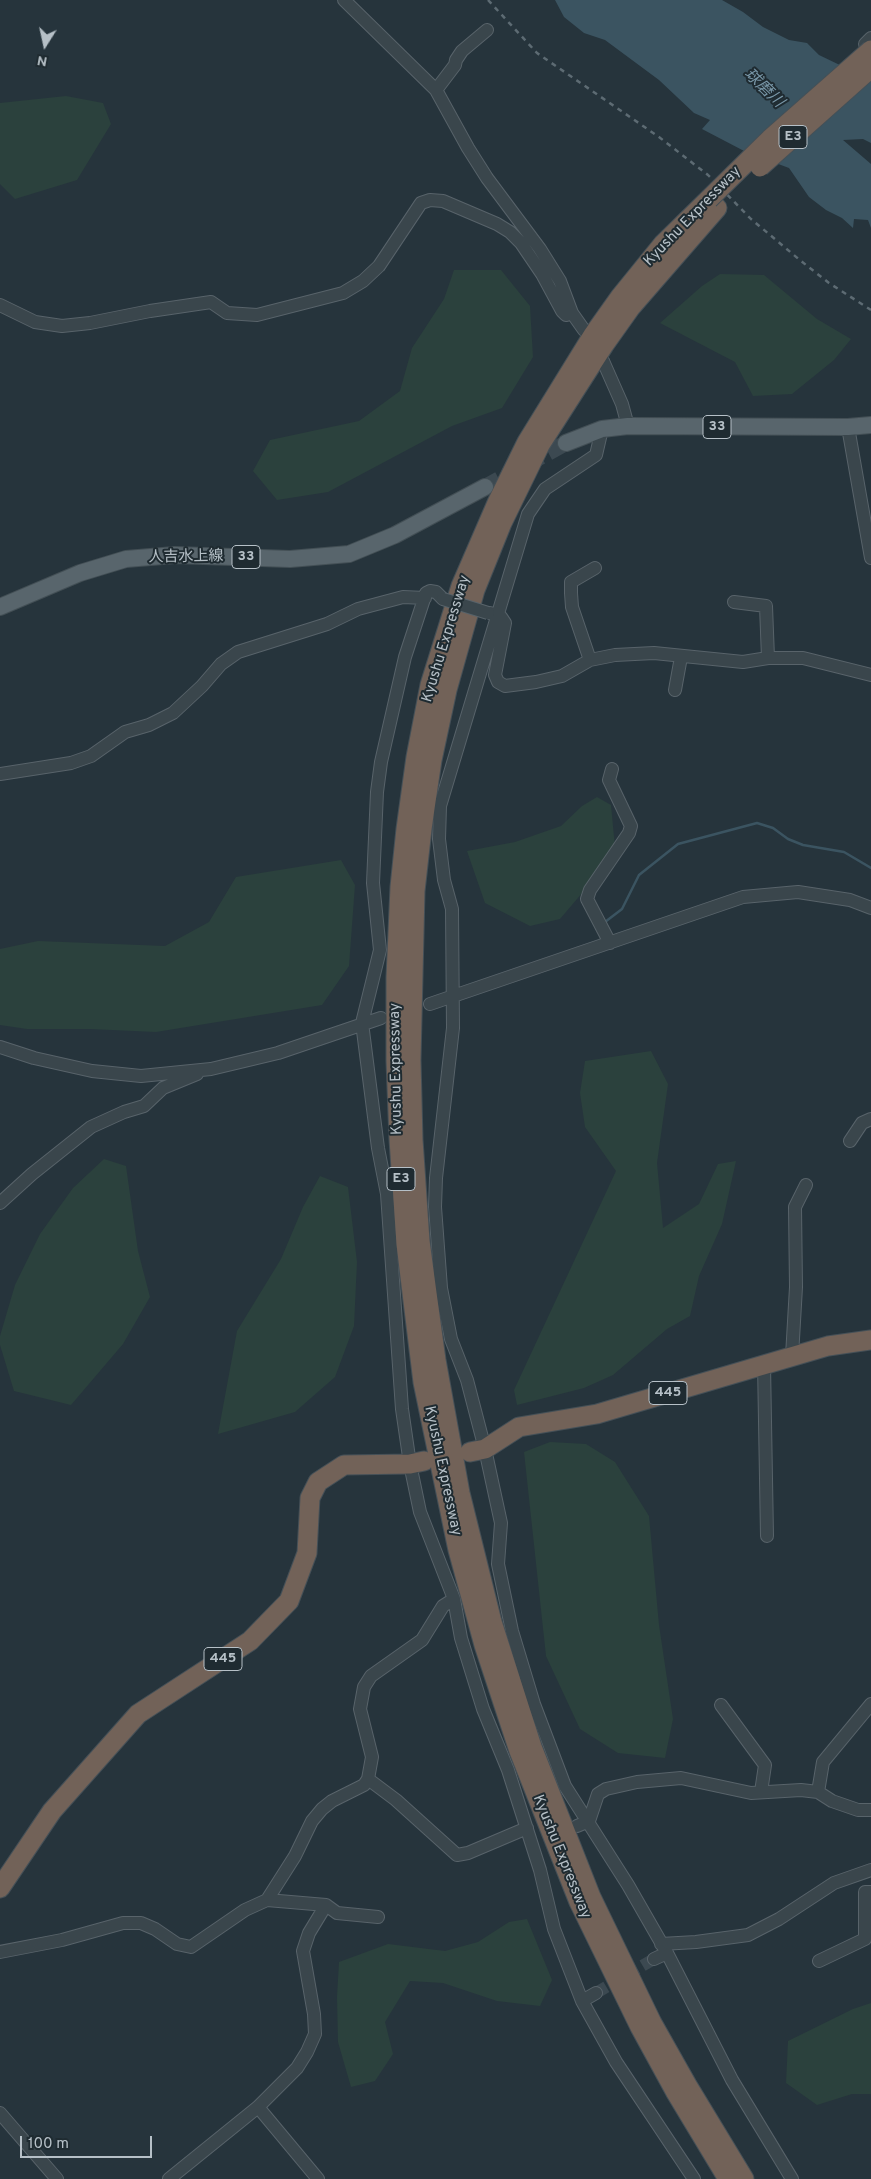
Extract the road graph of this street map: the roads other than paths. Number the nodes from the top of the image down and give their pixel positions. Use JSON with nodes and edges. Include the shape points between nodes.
{"nodes":[{"id":1,"x":344,"y":0,"type":"edge"},
{"id":2,"x":487,"y":30,"type":"dead end"},
{"id":3,"x":869,"y":44,"type":"edge"},
{"id":4,"x":871,"y":68,"type":"edge"},
{"id":5,"x":436,"y":90,"type":"junction"},
{"id":6,"x":713,"y":203,"type":"junction"},
{"id":7,"x":0,"y":305,"type":"edge"},
{"id":8,"x":572,"y":313,"type":"junction"},
{"id":9,"x":584,"y":330,"type":"dead end"},
{"id":10,"x":603,"y":361,"type":"dead end"},
{"id":11,"x":871,"y":424,"type":"edge"},
{"id":12,"x":628,"y":426,"type":"junction"},
{"id":13,"x":848,"y":427,"type":"junction"},
{"id":14,"x":602,"y":429,"type":"junction"},
{"id":15,"x":566,"y":443,"type":"tunnel mouth"},
{"id":16,"x":485,"y":487,"type":"tunnel mouth"},
{"id":17,"x":871,"y":558,"type":"edge"},
{"id":18,"x":595,"y":568,"type":"dead end"},
{"id":19,"x":424,"y":598,"type":"junction"},
{"id":20,"x":734,"y":602,"type":"dead end"},
{"id":21,"x":0,"y":607,"type":"edge"},
{"id":22,"x":492,"y":614,"type":"junction"},
{"id":23,"x":681,"y":657,"type":"junction"},
{"id":24,"x":768,"y":658,"type":"junction"},
{"id":25,"x":590,"y":660,"type":"junction"},
{"id":26,"x":871,"y":675,"type":"edge"},
{"id":27,"x":675,"y":690,"type":"dead end"},
{"id":28,"x":612,"y":769,"type":"dead end"},
{"id":29,"x":0,"y":774,"type":"edge"},
{"id":30,"x":871,"y":908,"type":"edge"},
{"id":31,"x":610,"y":943,"type":"junction"},
{"id":32,"x":453,"y":997,"type":"junction"},
{"id":33,"x":430,"y":1004,"type":"dead end"},
{"id":34,"x":381,"y":1018,"type":"dead end"},
{"id":35,"x":362,"y":1023,"type":"junction"},
{"id":36,"x":0,"y":1047,"type":"edge"},
{"id":37,"x":211,"y":1069,"type":"junction"},
{"id":38,"x":871,"y":1119,"type":"edge"},
{"id":39,"x":850,"y":1141,"type":"dead end"},
{"id":40,"x":806,"y":1185,"type":"dead end"},
{"id":41,"x":0,"y":1203,"type":"edge"},
{"id":42,"x":871,"y":1340,"type":"edge"},
{"id":43,"x":792,"y":1356,"type":"junction"},
{"id":44,"x":764,"y":1364,"type":"junction"},
{"id":45,"x":477,"y":1450,"type":"junction"},
{"id":46,"x":417,"y":1463,"type":"junction"},
{"id":47,"x":767,"y":1536,"type":"dead end"},
{"id":48,"x":454,"y":1599,"type":"junction"},
{"id":49,"x":871,"y":1704,"type":"edge"},
{"id":50,"x":721,"y":1706,"type":"dead end"},
{"id":51,"x":368,"y":1778,"type":"junction"},
{"id":52,"x":761,"y":1792,"type":"junction"},
{"id":53,"x":818,"y":1792,"type":"junction"},
{"id":54,"x":871,"y":1810,"type":"edge"},
{"id":55,"x":583,"y":1824,"type":"junction"},
{"id":56,"x":527,"y":1828,"type":"junction"},
{"id":57,"x":871,"y":1870,"type":"edge"},
{"id":58,"x":0,"y":1888,"type":"edge"},
{"id":59,"x":871,"y":1892,"type":"edge"},
{"id":60,"x":267,"y":1900,"type":"junction"},
{"id":61,"x":326,"y":1905,"type":"junction"},
{"id":62,"x":378,"y":1916,"type":"dead end"},
{"id":63,"x":664,"y":1948,"type":"junction"},
{"id":64,"x":0,"y":1952,"type":"edge"},
{"id":65,"x":654,"y":1959,"type":"tunnel mouth"},
{"id":66,"x":819,"y":1961,"type":"dead end"},
{"id":67,"x":596,"y":1993,"type":"tunnel mouth"},
{"id":68,"x":582,"y":2001,"type":"junction"},
{"id":69,"x":258,"y":2107,"type":"junction"},
{"id":70,"x":0,"y":2113,"type":"edge"},
{"id":71,"x":57,"y":2179,"type":"edge"},
{"id":72,"x":170,"y":2179,"type":"edge"},
{"id":73,"x":318,"y":2179,"type":"edge"},
{"id":74,"x":694,"y":2179,"type":"edge"},
{"id":75,"x":728,"y":2179,"type":"edge"},
{"id":76,"x":744,"y":2179,"type":"edge"},
{"id":77,"x":792,"y":2179,"type":"edge"}],
"edges":[{"from":1,"to":5,"type":"street"},
{"from":2,"to":5,"type":"street","via":[[462,51]]},
{"from":3,"to":6,"type":"highway","name":"Kyushu Expressway","number":"E3","bridge":true,"via":[[770,138]]},
{"from":4,"to":6,"type":"highway","name":"Kyushu Expressway","number":"E3","bridge":true},
{"from":5,"to":8,"type":"street","via":[[468,148],[560,281]]},
{"from":6,"to":75,"type":"highway","name":"Kyushu Expressway","number":"E3","via":[[663,244],[593,336],[527,442],[462,586],[430,685],[416,757],[399,905],[396,1060],[406,1244],[423,1382],[458,1550],[484,1645],[519,1751],[579,1902],[644,2035]]},
{"from":6,"to":76,"type":"highway","name":"Kyushu Expressway","number":"E3","via":[[631,306],[540,445],[502,523],[475,590],[447,690],[422,828],[415,891],[412,1140],[420,1241],[436,1360],[460,1494],[492,1622],[532,1747],[591,1897],[652,2023]]},
{"from":7,"to":8,"type":"street","via":[[34,322],[62,326],[211,302],[228,313],[257,315],[343,293],[363,281],[379,266],[421,203],[430,200],[443,201],[510,232],[542,274],[562,311],[566,315]]},
{"from":8,"to":9,"type":"street"},
{"from":10,"to":12,"type":"street"},
{"from":11,"to":13,"type":"main road","number":"33"},
{"from":12,"to":13,"type":"main road","number":"33"},
{"from":12,"to":14,"type":"main road","number":"33"},
{"from":13,"to":17,"type":"street"},
{"from":14,"to":15,"type":"main road","number":"33"},
{"from":14,"to":22,"type":"street","via":[[596,455],[545,489],[528,514]]},
{"from":16,"to":21,"type":"main road","name":"人吉水上線","number":"33","via":[[395,535],[349,554],[290,559],[175,556],[126,559],[80,573]]},
{"from":18,"to":25,"type":"street","via":[[571,582],[572,607]]},
{"from":19,"to":22,"type":"street","bridge":true,"via":[[427,592],[436,592],[443,599]]},
{"from":19,"to":29,"type":"street","via":[[403,597],[358,609],[327,624],[238,652],[221,664],[173,713],[125,732],[91,756],[71,763]]},
{"from":19,"to":35,"type":"street","via":[[405,657],[381,762],[373,882],[380,950]]},
{"from":20,"to":24,"type":"street","via":[[766,606]]},
{"from":22,"to":25,"type":"street","via":[[504,618],[505,623],[495,676],[501,684],[517,685],[562,676]]},
{"from":22,"to":32,"type":"street","via":[[440,806],[440,848],[452,908]]},
{"from":23,"to":24,"type":"street","via":[[743,662]]},
{"from":23,"to":25,"type":"street","via":[[654,653]]},
{"from":23,"to":27,"type":"street"},
{"from":24,"to":26,"type":"street","via":[[803,658]]},
{"from":28,"to":31,"type":"street","via":[[609,780],[631,826],[587,899]]},
{"from":30,"to":31,"type":"street","via":[[850,900],[798,892],[743,897]]},
{"from":31,"to":32,"type":"street"},
{"from":32,"to":33,"type":"street"},
{"from":32,"to":45,"type":"street","via":[[453,1028],[435,1207],[441,1288],[451,1339],[467,1380]]},
{"from":34,"to":35,"type":"street"},
{"from":35,"to":37,"type":"street","via":[[278,1053]]},
{"from":35,"to":46,"type":"street","via":[[387,1194],[402,1409]]},
{"from":36,"to":37,"type":"street","via":[[92,1072],[141,1076]]},
{"from":37,"to":41,"type":"street","via":[[163,1088],[144,1106],[91,1127]]},
{"from":38,"to":39,"type":"street","via":[[862,1123]]},
{"from":40,"to":43,"type":"street","via":[[795,1207],[796,1287]]},
{"from":42,"to":43,"type":"highway","number":"445","via":[[828,1346]]},
{"from":43,"to":44,"type":"highway","number":"445"},
{"from":44,"to":45,"type":"highway","number":"445","via":[[597,1414],[518,1427]]},
{"from":44,"to":47,"type":"street"},
{"from":45,"to":55,"type":"street","via":[[501,1523],[498,1564],[512,1632],[534,1704]]},
{"from":46,"to":48,"type":"street","via":[[420,1512]]},
{"from":46,"to":58,"type":"highway","number":"445","via":[[344,1465],[318,1482],[310,1498],[307,1553],[289,1601],[250,1642],[138,1714],[52,1810]]},
{"from":48,"to":51,"type":"street","via":[[442,1606],[422,1640],[371,1676],[364,1687],[360,1709],[372,1756]]},
{"from":48,"to":56,"type":"street","via":[[461,1638],[480,1700]]},
{"from":49,"to":53,"type":"street","via":[[823,1762]]},
{"from":50,"to":52,"type":"street","via":[[765,1765]]},
{"from":51,"to":56,"type":"street","via":[[457,1855]]},
{"from":51,"to":60,"type":"street","via":[[364,1784],[332,1801],[317,1815]]},
{"from":52,"to":53,"type":"street"},
{"from":52,"to":55,"type":"street","via":[[751,1793],[681,1778],[637,1782],[598,1794]]},
{"from":53,"to":54,"type":"street","via":[[858,1810]]},
{"from":55,"to":63,"type":"street"},
{"from":56,"to":68,"type":"street","via":[[537,1842],[554,1929]]},
{"from":57,"to":63,"type":"street","via":[[834,1883],[748,1935]]},
{"from":59,"to":66,"type":"street","via":[[865,1892],[866,1939]]},
{"from":60,"to":61,"type":"street"},
{"from":60,"to":64,"type":"street","via":[[245,1910],[191,1947],[177,1944],[142,1923],[123,1923],[62,1940]]},
{"from":61,"to":62,"type":"street","via":[[338,1913]]},
{"from":61,"to":69,"type":"street","via":[[302,1951],[315,2034],[297,2068]]},
{"from":63,"to":65,"type":"street"},
{"from":63,"to":77,"type":"street","via":[[732,2080]]},
{"from":67,"to":68,"type":"street"},
{"from":68,"to":74,"type":"street","via":[[616,2062]]},
{"from":69,"to":72,"type":"street"},
{"from":69,"to":73,"type":"street"},
{"from":70,"to":71,"type":"street"}]}
